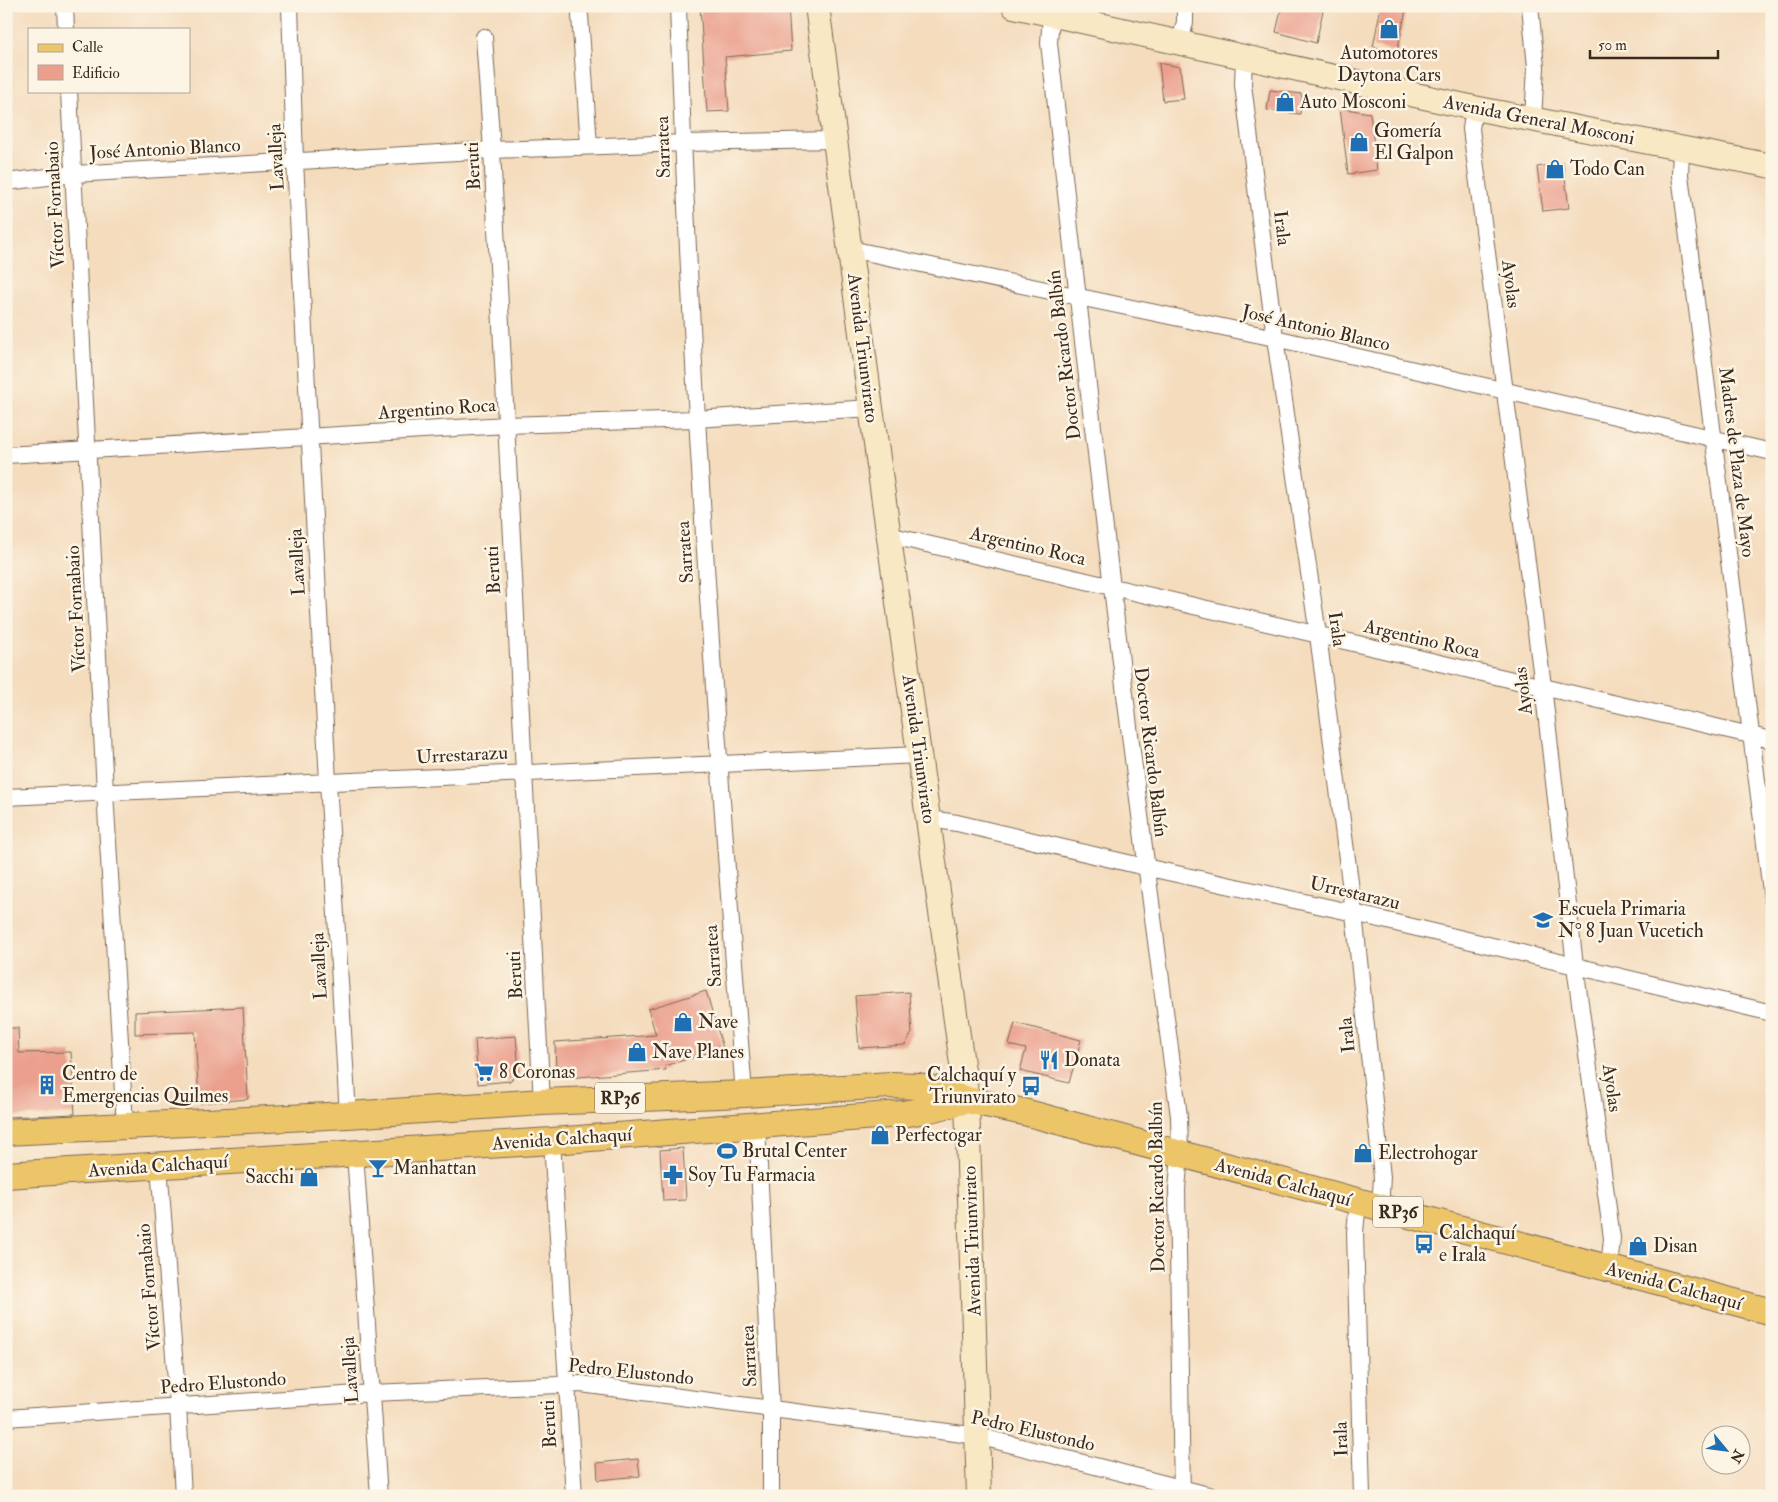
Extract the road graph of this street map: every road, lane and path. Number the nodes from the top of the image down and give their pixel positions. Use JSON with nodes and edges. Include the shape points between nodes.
{"nodes":[{"id":1,"x":65,"y":6,"type":"edge"},
{"id":2,"x":290,"y":6,"type":"edge"},
{"id":3,"x":678,"y":6,"type":"edge"},
{"id":4,"x":817,"y":6,"type":"edge"},
{"id":5,"x":1014,"y":6,"type":"edge"},
{"id":6,"x":1185,"y":6,"type":"edge"},
{"id":7,"x":1530,"y":6,"type":"edge"},
{"id":8,"x":580,"y":15,"type":"dead end"},
{"id":9,"x":1051,"y":15,"type":"junction"},
{"id":10,"x":66,"y":28,"type":"edge"},
{"id":11,"x":484,"y":37,"type":"dead end"},
{"id":12,"x":1180,"y":42,"type":"junction"},
{"id":13,"x":1244,"y":56,"type":"junction"},
{"id":14,"x":69,"y":92,"type":"edge"},
{"id":15,"x":1474,"y":108,"type":"junction"},
{"id":16,"x":1533,"y":119,"type":"junction"},
{"id":17,"x":835,"y":140,"type":"junction"},
{"id":18,"x":682,"y":143,"type":"junction"},
{"id":19,"x":589,"y":146,"type":"junction"},
{"id":20,"x":1681,"y":148,"type":"junction"},
{"id":21,"x":492,"y":150,"type":"junction"},
{"id":22,"x":295,"y":161,"type":"junction"},
{"id":23,"x":1772,"y":166,"type":"edge"},
{"id":24,"x":73,"y":174,"type":"junction"},
{"id":25,"x":6,"y":182,"type":"edge"},
{"id":26,"x":850,"y":249,"type":"junction"},
{"id":27,"x":1077,"y":297,"type":"junction"},
{"id":28,"x":1275,"y":338,"type":"junction"},
{"id":29,"x":1504,"y":392,"type":"junction"},
{"id":30,"x":870,"y":408,"type":"junction"},
{"id":31,"x":696,"y":419,"type":"junction"},
{"id":32,"x":506,"y":425,"type":"junction"},
{"id":33,"x":311,"y":437,"type":"junction"},
{"id":34,"x":1714,"y":439,"type":"junction"},
{"id":35,"x":88,"y":449,"type":"junction"},
{"id":36,"x":1772,"y":452,"type":"edge"},
{"id":37,"x":6,"y":455,"type":"edge"},
{"id":38,"x":888,"y":536,"type":"junction"},
{"id":39,"x":1110,"y":585,"type":"junction"},
{"id":40,"x":1318,"y":636,"type":"junction"},
{"id":41,"x":1542,"y":686,"type":"junction"},
{"id":42,"x":1751,"y":735,"type":"junction"},
{"id":43,"x":1772,"y":740,"type":"edge"},
{"id":44,"x":919,"y":755,"type":"junction"},
{"id":45,"x":718,"y":763,"type":"junction"},
{"id":46,"x":524,"y":772,"type":"junction"},
{"id":47,"x":328,"y":782,"type":"junction"},
{"id":48,"x":105,"y":792,"type":"junction"},
{"id":49,"x":6,"y":797,"type":"edge"},
{"id":50,"x":929,"y":819,"type":"junction"},
{"id":51,"x":1145,"y":867,"type":"junction"},
{"id":52,"x":1772,"y":900,"type":"edge"},
{"id":53,"x":1354,"y":913,"type":"junction"},
{"id":54,"x":1575,"y":966,"type":"junction"},
{"id":55,"x":1772,"y":1013,"type":"edge"},
{"id":56,"x":744,"y":1094,"type":"junction"},
{"id":57,"x":967,"y":1100,"type":"junction"},
{"id":58,"x":542,"y":1102,"type":"junction"},
{"id":59,"x":348,"y":1115,"type":"junction"},
{"id":60,"x":125,"y":1125,"type":"junction"},
{"id":61,"x":757,"y":1125,"type":"junction"},
{"id":62,"x":6,"y":1132,"type":"edge"},
{"id":63,"x":552,"y":1141,"type":"junction"},
{"id":64,"x":355,"y":1153,"type":"junction"},
{"id":65,"x":1180,"y":1154,"type":"junction"},
{"id":66,"x":159,"y":1166,"type":"junction"},
{"id":67,"x":6,"y":1175,"type":"edge"},
{"id":68,"x":1369,"y":1205,"type":"junction"},
{"id":69,"x":1609,"y":1269,"type":"junction"},
{"id":70,"x":1772,"y":1312,"type":"edge"},
{"id":71,"x":567,"y":1383,"type":"junction"},
{"id":72,"x":372,"y":1393,"type":"junction"},
{"id":73,"x":178,"y":1406,"type":"junction"},
{"id":74,"x":771,"y":1410,"type":"junction"},
{"id":75,"x":6,"y":1418,"type":"edge"},
{"id":76,"x":978,"y":1436,"type":"junction"},
{"id":77,"x":1182,"y":1492,"type":"edge"},
{"id":78,"x":183,"y":1496,"type":"edge"},
{"id":79,"x":379,"y":1496,"type":"edge"},
{"id":80,"x":574,"y":1496,"type":"edge"},
{"id":81,"x":772,"y":1496,"type":"edge"},
{"id":82,"x":979,"y":1496,"type":"edge"},
{"id":83,"x":1212,"y":1496,"type":"edge"},
{"id":84,"x":1362,"y":1496,"type":"edge"}],
"edges":[{"from":1,"to":10,"type":"street"},
{"from":2,"to":22,"type":"street","name":"Lavalleja"},
{"from":3,"to":18,"type":"street","name":"Sarratea"},
{"from":4,"to":17,"type":"street","name":"Avenida Triunvirato"},
{"from":5,"to":9,"type":"street","name":"Avenida General Mosconi"},
{"from":6,"to":12,"type":"street"},
{"from":7,"to":16,"type":"street","via":[[1536,67]]},
{"from":8,"to":19,"type":"street"},
{"from":9,"to":12,"type":"street","name":"Avenida General Mosconi"},
{"from":9,"to":27,"type":"street","name":"Doctor Ricardo Balbín","via":[[1049,43]]},
{"from":11,"to":21,"type":"street","name":"Beruti"},
{"from":12,"to":13,"type":"street","name":"Avenida General Mosconi"},
{"from":13,"to":15,"type":"street","name":"Avenida General Mosconi"},
{"from":13,"to":28,"type":"street","name":"Irala","via":[[1243,85]]},
{"from":14,"to":24,"type":"street","name":"Víctor Fornabaio"},
{"from":15,"to":16,"type":"street","name":"Avenida General Mosconi"},
{"from":15,"to":29,"type":"street","name":"Ayolas","via":[[1471,129]]},
{"from":16,"to":20,"type":"street","name":"Avenida General Mosconi"},
{"from":17,"to":18,"type":"street","name":"José Antonio Blanco"},
{"from":17,"to":26,"type":"street","name":"Avenida Triunvirato"},
{"from":18,"to":19,"type":"street","name":"José Antonio Blanco"},
{"from":18,"to":31,"type":"street","name":"Sarratea"},
{"from":19,"to":21,"type":"street","name":"José Antonio Blanco"},
{"from":20,"to":23,"type":"street","name":"Avenida General Mosconi"},
{"from":20,"to":34,"type":"street","name":"Madres de Plaza de Mayo","via":[[1680,175]]},
{"from":21,"to":22,"type":"street","name":"José Antonio Blanco"},
{"from":21,"to":32,"type":"street","name":"Beruti"},
{"from":22,"to":24,"type":"street","name":"José Antonio Blanco"},
{"from":22,"to":33,"type":"street","name":"Lavalleja"},
{"from":24,"to":25,"type":"street","name":"José Antonio Blanco"},
{"from":24,"to":35,"type":"street","name":"Víctor Fornabaio"},
{"from":26,"to":27,"type":"street","name":"José Antonio Blanco"},
{"from":26,"to":30,"type":"street","name":"Avenida Triunvirato"},
{"from":27,"to":28,"type":"street","name":"José Antonio Blanco"},
{"from":27,"to":39,"type":"street","name":"Doctor Ricardo Balbín"},
{"from":28,"to":29,"type":"street","name":"José Antonio Blanco"},
{"from":28,"to":40,"type":"street","name":"Irala"},
{"from":29,"to":34,"type":"street","name":"José Antonio Blanco"},
{"from":29,"to":41,"type":"street","name":"Ayolas"},
{"from":30,"to":31,"type":"street","name":"Argentino Roca"},
{"from":30,"to":38,"type":"street","name":"Avenida Triunvirato"},
{"from":31,"to":32,"type":"street","name":"Argentino Roca"},
{"from":31,"to":45,"type":"street","name":"Sarratea"},
{"from":32,"to":33,"type":"street","name":"Argentino Roca"},
{"from":32,"to":46,"type":"street","name":"Beruti"},
{"from":33,"to":35,"type":"street","name":"Argentino Roca"},
{"from":33,"to":47,"type":"street","name":"Lavalleja"},
{"from":34,"to":36,"type":"street","name":"José Antonio Blanco"},
{"from":34,"to":42,"type":"street","name":"Madres de Plaza de Mayo"},
{"from":35,"to":37,"type":"street","name":"Argentino Roca"},
{"from":35,"to":48,"type":"street","name":"Víctor Fornabaio"},
{"from":38,"to":39,"type":"street","name":"Argentino Roca"},
{"from":38,"to":44,"type":"street","name":"Avenida Triunvirato"},
{"from":39,"to":40,"type":"street","name":"Argentino Roca"},
{"from":39,"to":51,"type":"street","name":"Doctor Ricardo Balbín"},
{"from":40,"to":41,"type":"street","name":"Argentino Roca"},
{"from":40,"to":53,"type":"street","name":"Irala"},
{"from":41,"to":42,"type":"street","name":"Argentino Roca"},
{"from":41,"to":54,"type":"street","name":"Ayolas"},
{"from":42,"to":43,"type":"street","name":"Argentino Roca"},
{"from":42,"to":52,"type":"street","name":"Madres de Plaza de Mayo"},
{"from":44,"to":45,"type":"street","name":"Urrestarazu"},
{"from":44,"to":50,"type":"street","name":"Avenida Triunvirato"},
{"from":45,"to":46,"type":"street","name":"Urrestarazu"},
{"from":45,"to":56,"type":"street","name":"Sarratea"},
{"from":46,"to":47,"type":"street","name":"Urrestarazu"},
{"from":46,"to":58,"type":"street","name":"Beruti"},
{"from":47,"to":48,"type":"street","name":"Urrestarazu"},
{"from":47,"to":59,"type":"street","name":"Lavalleja"},
{"from":48,"to":49,"type":"street","name":"Urrestarazu"},
{"from":48,"to":60,"type":"street","name":"Víctor Fornabaio"},
{"from":50,"to":51,"type":"street","name":"Urrestarazu"},
{"from":50,"to":57,"type":"street","name":"Avenida Triunvirato"},
{"from":51,"to":53,"type":"street","name":"Urrestarazu"},
{"from":51,"to":65,"type":"street","name":"Doctor Ricardo Balbín","via":[[1179,1116]]},
{"from":53,"to":54,"type":"street","name":"Urrestarazu"},
{"from":53,"to":68,"type":"street","name":"Irala","via":[[1382,1177]]},
{"from":54,"to":55,"type":"street","name":"Urrestarazu"},
{"from":54,"to":69,"type":"street","name":"Ayolas","via":[[1612,1238]]},
{"from":56,"to":57,"type":"main road","name":"Avenida Calchaquí","number":"RP36","via":[[918,1086]]},
{"from":56,"to":58,"type":"main road","name":"Avenida Calchaquí","number":"RP36"},
{"from":57,"to":61,"type":"main road","name":"Avenida Calchaquí","number":"RP36","via":[[902,1114]]},
{"from":57,"to":65,"type":"main road","name":"Avenida Calchaquí","number":"RP36"},
{"from":57,"to":76,"type":"street","name":"Avenida Triunvirato"},
{"from":58,"to":59,"type":"main road","name":"Avenida Calchaquí","number":"RP36"},
{"from":59,"to":60,"type":"main road","name":"Avenida Calchaquí","number":"RP36"},
{"from":60,"to":62,"type":"main road","name":"Avenida Calchaquí","number":"RP36"},
{"from":61,"to":63,"type":"main road","name":"Avenida Calchaquí","number":"RP36"},
{"from":61,"to":74,"type":"street","name":"Sarratea"},
{"from":63,"to":64,"type":"main road","name":"Avenida Calchaquí","number":"RP36"},
{"from":63,"to":71,"type":"street","name":"Beruti"},
{"from":64,"to":66,"type":"main road","name":"Avenida Calchaquí","number":"RP36"},
{"from":64,"to":72,"type":"street","name":"Lavalleja"},
{"from":65,"to":68,"type":"main road","name":"Avenida Calchaquí","number":"RP36"},
{"from":65,"to":77,"type":"street","name":"Doctor Ricardo Balbín","via":[[1177,1189]]},
{"from":66,"to":67,"type":"main road","name":"Avenida Calchaquí","number":"RP36"},
{"from":66,"to":73,"type":"street","name":"Víctor Fornabaio"},
{"from":68,"to":69,"type":"main road","name":"Avenida Calchaquí","number":"RP36"},
{"from":68,"to":84,"type":"street","name":"Irala","via":[[1355,1232]]},
{"from":69,"to":70,"type":"main road","name":"Avenida Calchaquí","number":"RP36"},
{"from":71,"to":72,"type":"street","name":"Pedro Elustondo"},
{"from":71,"to":74,"type":"street","name":"Pedro Elustondo"},
{"from":71,"to":80,"type":"street","name":"Beruti"},
{"from":72,"to":73,"type":"street","name":"Pedro Elustondo"},
{"from":72,"to":79,"type":"street","name":"Lavalleja"},
{"from":73,"to":75,"type":"street","name":"Pedro Elustondo"},
{"from":73,"to":78,"type":"street","name":"Víctor Fornabaio"},
{"from":74,"to":76,"type":"street","name":"Pedro Elustondo"},
{"from":74,"to":81,"type":"street","name":"Sarratea"},
{"from":76,"to":77,"type":"street","name":"Pedro Elustondo"},
{"from":76,"to":82,"type":"street","name":"Avenida Triunvirato"},
{"from":77,"to":83,"type":"street","name":"Pedro Elustondo"}]}
